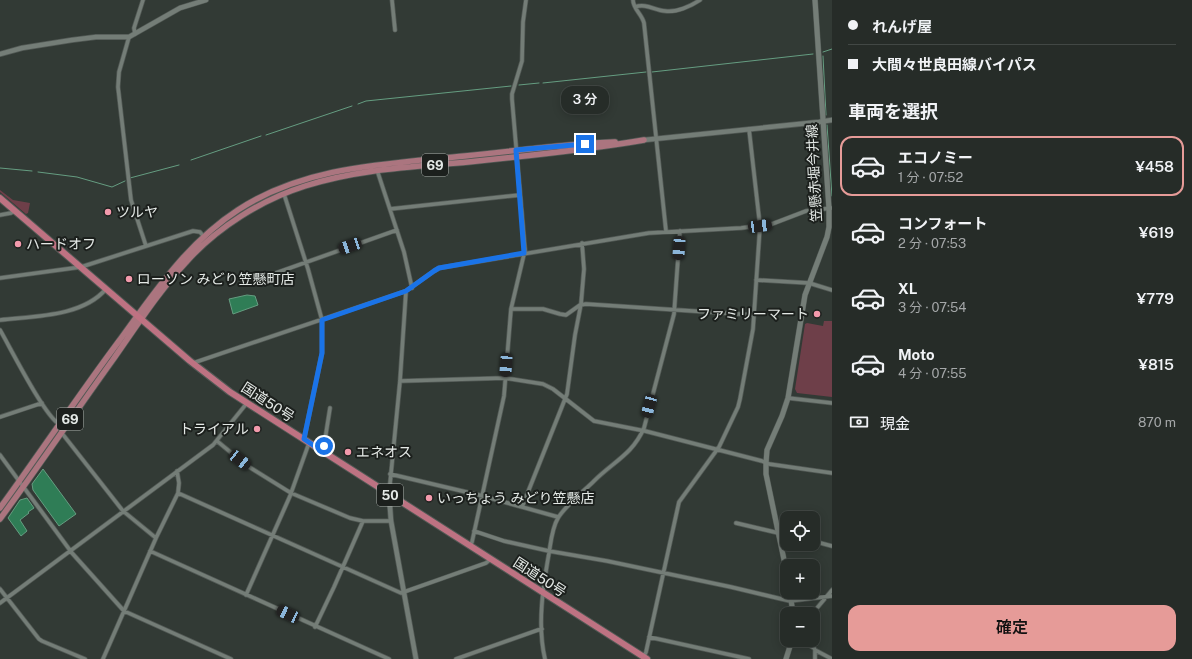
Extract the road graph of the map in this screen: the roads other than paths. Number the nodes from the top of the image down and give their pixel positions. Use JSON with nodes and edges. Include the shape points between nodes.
{"nodes":[{"id":1,"x":143,"y":0,"type":"edge"},
{"id":2,"x":206,"y":0,"type":"edge"},
{"id":3,"x":392,"y":0,"type":"edge"},
{"id":4,"x":526,"y":0,"type":"edge"},
{"id":5,"x":633,"y":0,"type":"edge"},
{"id":6,"x":700,"y":0,"type":"edge"},
{"id":7,"x":816,"y":0,"type":"edge"},
{"id":8,"x":635,"y":7,"type":"junction"},
{"id":9,"x":395,"y":30,"type":"dead end"},
{"id":10,"x":135,"y":34,"type":"junction"},
{"id":11,"x":129,"y":37,"type":"junction"},
{"id":12,"x":0,"y":54,"type":"edge"},
{"id":13,"x":832,"y":120,"type":"edge"},
{"id":14,"x":824,"y":121,"type":"junction"},
{"id":15,"x":749,"y":129,"type":"junction"},
{"id":16,"x":656,"y":139,"type":"junction"},
{"id":17,"x":644,"y":140,"type":"junction"},
{"id":18,"x":516,"y":150,"type":"junction"},
{"id":19,"x":517,"y":157,"type":"junction"},
{"id":20,"x":377,"y":170,"type":"junction"},
{"id":21,"x":284,"y":194,"type":"junction"},
{"id":22,"x":520,"y":194,"type":"junction"},
{"id":23,"x":0,"y":198,"type":"edge"},
{"id":24,"x":390,"y":209,"type":"junction"},
{"id":25,"x":830,"y":209,"type":"edge"},
{"id":26,"x":15,"y":210,"type":"junction"},
{"id":27,"x":0,"y":215,"type":"edge"},
{"id":28,"x":760,"y":226,"type":"junction"},
{"id":29,"x":397,"y":230,"type":"junction"},
{"id":30,"x":666,"y":231,"type":"junction"},
{"id":31,"x":680,"y":231,"type":"junction"},
{"id":32,"x":204,"y":237,"type":"junction"},
{"id":33,"x":582,"y":243,"type":"junction"},
{"id":34,"x":146,"y":246,"type":"junction"},
{"id":35,"x":524,"y":253,"type":"junction"},
{"id":36,"x":306,"y":262,"type":"junction"},
{"id":37,"x":81,"y":267,"type":"junction"},
{"id":38,"x":273,"y":274,"type":"dead end"},
{"id":39,"x":0,"y":278,"type":"edge"},
{"id":40,"x":756,"y":280,"type":"junction"},
{"id":41,"x":809,"y":283,"type":"junction"},
{"id":42,"x":412,"y":288,"type":"junction"},
{"id":43,"x":106,"y":289,"type":"junction"},
{"id":44,"x":832,"y":290,"type":"edge"},
{"id":45,"x":406,"y":291,"type":"junction"},
{"id":46,"x":581,"y":304,"type":"junction"},
{"id":47,"x":511,"y":309,"type":"junction"},
{"id":48,"x":674,"y":310,"type":"junction"},
{"id":49,"x":754,"y":315,"type":"junction"},
{"id":50,"x":139,"y":317,"type":"junction"},
{"id":51,"x":0,"y":320,"type":"edge"},
{"id":52,"x":322,"y":320,"type":"junction"},
{"id":53,"x":0,"y":330,"type":"edge"},
{"id":54,"x":193,"y":363,"type":"junction"},
{"id":55,"x":505,"y":378,"type":"junction"},
{"id":56,"x":400,"y":381,"type":"junction"},
{"id":57,"x":788,"y":398,"type":"junction"},
{"id":58,"x":565,"y":399,"type":"junction"},
{"id":59,"x":42,"y":403,"type":"junction"},
{"id":60,"x":246,"y":403,"type":"junction"},
{"id":61,"x":832,"y":403,"type":"edge"},
{"id":62,"x":330,"y":408,"type":"dead end"},
{"id":63,"x":0,"y":417,"type":"edge"},
{"id":64,"x":59,"y":424,"type":"junction"},
{"id":65,"x":642,"y":431,"type":"junction"},
{"id":66,"x":61,"y":432,"type":"junction"},
{"id":67,"x":217,"y":441,"type":"junction"},
{"id":68,"x":306,"y":441,"type":"junction"},
{"id":69,"x":717,"y":450,"type":"junction"},
{"id":70,"x":322,"y":451,"type":"junction"},
{"id":71,"x":0,"y":455,"type":"edge"},
{"id":72,"x":766,"y":463,"type":"junction"},
{"id":73,"x":177,"y":471,"type":"junction"},
{"id":74,"x":390,"y":474,"type":"junction"},
{"id":75,"x":832,"y":474,"type":"edge"},
{"id":76,"x":20,"y":481,"type":"junction"},
{"id":77,"x":24,"y":487,"type":"junction"},
{"id":78,"x":178,"y":493,"type":"junction"},
{"id":79,"x":291,"y":493,"type":"junction"},
{"id":80,"x":389,"y":494,"type":"junction"},
{"id":81,"x":482,"y":496,"type":"junction"},
{"id":82,"x":522,"y":507,"type":"junction"},
{"id":83,"x":0,"y":508,"type":"edge"},
{"id":84,"x":123,"y":511,"type":"junction"},
{"id":85,"x":558,"y":517,"type":"junction"},
{"id":86,"x":1,"y":518,"type":"edge"},
{"id":87,"x":363,"y":521,"type":"junction"},
{"id":88,"x":391,"y":521,"type":"junction"},
{"id":89,"x":736,"y":523,"type":"dead end"},
{"id":90,"x":0,"y":524,"type":"edge"},
{"id":91,"x":474,"y":531,"type":"junction"},
{"id":92,"x":779,"y":533,"type":"junction"},
{"id":93,"x":272,"y":536,"type":"junction"},
{"id":94,"x":156,"y":538,"type":"junction"},
{"id":95,"x":820,"y":543,"type":"edge"},
{"id":96,"x":470,"y":546,"type":"junction"},
{"id":97,"x":832,"y":546,"type":"edge"},
{"id":98,"x":70,"y":550,"type":"junction"},
{"id":99,"x":549,"y":551,"type":"junction"},
{"id":100,"x":150,"y":552,"type":"junction"},
{"id":101,"x":491,"y":559,"type":"junction"},
{"id":102,"x":784,"y":559,"type":"edge"},
{"id":103,"x":344,"y":566,"type":"junction"},
{"id":104,"x":663,"y":574,"type":"junction"},
{"id":105,"x":0,"y":589,"type":"edge"},
{"id":106,"x":832,"y":590,"type":"edge"},
{"id":107,"x":404,"y":592,"type":"junction"},
{"id":108,"x":542,"y":593,"type":"junction"},
{"id":109,"x":246,"y":595,"type":"junction"},
{"id":110,"x":832,"y":596,"type":"edge"},
{"id":111,"x":7,"y":597,"type":"junction"},
{"id":112,"x":826,"y":597,"type":"junction"},
{"id":113,"x":791,"y":601,"type":"junction"},
{"id":114,"x":0,"y":603,"type":"edge"},
{"id":115,"x":792,"y":607,"type":"edge"},
{"id":116,"x":818,"y":607,"type":"edge"},
{"id":117,"x":124,"y":611,"type":"junction"},
{"id":118,"x":315,"y":626,"type":"junction"},
{"id":119,"x":542,"y":629,"type":"junction"},
{"id":120,"x":649,"y":637,"type":"junction"},
{"id":121,"x":790,"y":647,"type":"edge"},
{"id":122,"x":812,"y":647,"type":"edge"},
{"id":123,"x":815,"y":650,"type":"junction"},
{"id":124,"x":644,"y":658,"type":"edge"},
{"id":125,"x":85,"y":659,"type":"edge"},
{"id":126,"x":103,"y":659,"type":"edge"},
{"id":127,"x":231,"y":659,"type":"edge"},
{"id":128,"x":389,"y":659,"type":"edge"},
{"id":129,"x":416,"y":659,"type":"edge"},
{"id":130,"x":456,"y":659,"type":"edge"},
{"id":131,"x":545,"y":659,"type":"edge"},
{"id":132,"x":749,"y":659,"type":"edge"},
{"id":133,"x":786,"y":659,"type":"edge"},
{"id":134,"x":815,"y":659,"type":"edge"},
{"id":135,"x":832,"y":659,"type":"edge"}],
"edges":[{"from":1,"to":10,"type":"street","via":[[134,28]]},
{"from":2,"to":10,"type":"street","via":[[180,8]]},
{"from":3,"to":9,"type":"street"},
{"from":4,"to":18,"type":"street","via":[[522,61],[512,94]]},
{"from":5,"to":8,"type":"street"},
{"from":6,"to":8,"type":"street","via":[[676,12],[647,6]]},
{"from":7,"to":14,"type":"main road","name":"笠懸赤堀今井線"},
{"from":8,"to":16,"type":"street","via":[[643,21]]},
{"from":10,"to":11,"type":"street"},
{"from":11,"to":12,"type":"street","via":[[72,40]]},
{"from":11,"to":34,"type":"street","via":[[119,72],[118,87],[131,200]]},
{"from":13,"to":14,"type":"street"},
{"from":14,"to":15,"type":"street"},
{"from":14,"to":25,"type":"main road","name":"笠懸赤堀今井線"},
{"from":15,"to":16,"type":"street"},
{"from":15,"to":28,"type":"street"},
{"from":16,"to":17,"type":"street"},
{"from":16,"to":30,"type":"street"},
{"from":17,"to":18,"type":"main road","number":"69"},
{"from":17,"to":19,"type":"main road","number":"69"},
{"from":18,"to":19,"type":"street"},
{"from":18,"to":32,"type":"main road","number":"69","via":[[376,165],[312,177],[250,203]]},
{"from":19,"to":20,"type":"main road","number":"69"},
{"from":19,"to":22,"type":"street"},
{"from":20,"to":21,"type":"main road","number":"69","via":[[327,180]]},
{"from":20,"to":24,"type":"street"},
{"from":21,"to":36,"type":"street"},
{"from":21,"to":50,"type":"main road","number":"69","via":[[254,208],[222,229],[188,260]]},
{"from":22,"to":24,"type":"street"},
{"from":22,"to":35,"type":"street"},
{"from":23,"to":26,"type":"highway","name":"国道50号","number":"50"},
{"from":24,"to":29,"type":"street"},
{"from":25,"to":28,"type":"street","via":[[806,211],[780,222]]},
{"from":25,"to":41,"type":"main road","name":"笠懸赤堀今井線","via":[[827,237]]},
{"from":26,"to":27,"type":"street"},
{"from":26,"to":37,"type":"highway","name":"国道50号","number":"50"},
{"from":28,"to":31,"type":"street"},
{"from":28,"to":40,"type":"street"},
{"from":29,"to":36,"type":"street"},
{"from":29,"to":42,"type":"street"},
{"from":30,"to":31,"type":"street"},
{"from":30,"to":33,"type":"street"},
{"from":31,"to":48,"type":"street"},
{"from":32,"to":34,"type":"street","via":[[200,232],[193,231]]},
{"from":32,"to":50,"type":"main road","number":"69","via":[[173,267]]},
{"from":33,"to":35,"type":"street"},
{"from":33,"to":46,"type":"street","via":[[584,269]]},
{"from":34,"to":37,"type":"street"},
{"from":35,"to":42,"type":"street","via":[[439,268]]},
{"from":35,"to":47,"type":"street"},
{"from":36,"to":38,"type":"street"},
{"from":36,"to":52,"type":"street"},
{"from":37,"to":39,"type":"street"},
{"from":37,"to":43,"type":"highway","name":"国道50号","number":"50"},
{"from":40,"to":41,"type":"street"},
{"from":40,"to":49,"type":"street"},
{"from":41,"to":44,"type":"street"},
{"from":41,"to":57,"type":"main road","name":"笠懸赤堀今井線"},
{"from":42,"to":45,"type":"street"},
{"from":43,"to":50,"type":"highway","name":"国道50号","number":"50"},
{"from":43,"to":51,"type":"street","via":[[81,307],[70,311]]},
{"from":45,"to":52,"type":"street"},
{"from":45,"to":56,"type":"street"},
{"from":46,"to":47,"type":"street","via":[[563,315],[542,309]]},
{"from":46,"to":48,"type":"street"},
{"from":46,"to":58,"type":"street"},
{"from":47,"to":55,"type":"street"},
{"from":48,"to":49,"type":"street"},
{"from":48,"to":65,"type":"street"},
{"from":49,"to":69,"type":"street","via":[[752,339],[739,404]]},
{"from":50,"to":54,"type":"highway","name":"国道50号","number":"50"},
{"from":50,"to":64,"type":"main road","number":"69"},
{"from":50,"to":66,"type":"main road","number":"69"},
{"from":52,"to":54,"type":"street"},
{"from":52,"to":68,"type":"street","via":[[322,353]]},
{"from":53,"to":59,"type":"street"},
{"from":54,"to":60,"type":"highway","name":"国道50号","number":"50"},
{"from":55,"to":56,"type":"street"},
{"from":55,"to":58,"type":"street","via":[[546,385]]},
{"from":55,"to":81,"type":"street","via":[[504,396]]},
{"from":56,"to":74,"type":"street"},
{"from":57,"to":61,"type":"street"},
{"from":57,"to":72,"type":"main road","name":"笠懸赤堀今井線","via":[[769,445]]},
{"from":58,"to":65,"type":"street","via":[[594,421]]},
{"from":58,"to":82,"type":"street"},
{"from":59,"to":63,"type":"street"},
{"from":59,"to":64,"type":"street"},
{"from":60,"to":67,"type":"street"},
{"from":60,"to":68,"type":"highway","name":"国道50号","number":"50"},
{"from":62,"to":70,"type":"street"},
{"from":64,"to":76,"type":"main road","number":"69"},
{"from":65,"to":69,"type":"street"},
{"from":65,"to":85,"type":"street","via":[[628,453],[595,480]]},
{"from":66,"to":77,"type":"main road","number":"69"},
{"from":66,"to":84,"type":"street"},
{"from":67,"to":73,"type":"street"},
{"from":67,"to":79,"type":"street","via":[[246,465]]},
{"from":68,"to":70,"type":"highway","name":"国道50号","number":"50"},
{"from":68,"to":79,"type":"street"},
{"from":69,"to":72,"type":"street"},
{"from":69,"to":104,"type":"street","via":[[681,498]]},
{"from":70,"to":80,"type":"highway","name":"国道50号","number":"50"},
{"from":71,"to":76,"type":"street"},
{"from":72,"to":75,"type":"street"},
{"from":72,"to":92,"type":"main road","name":"笠懸赤堀今井線","via":[[766,474]]},
{"from":73,"to":78,"type":"street"},
{"from":73,"to":84,"type":"street"},
{"from":74,"to":80,"type":"street"},
{"from":74,"to":81,"type":"street"},
{"from":76,"to":77,"type":"street"},
{"from":76,"to":83,"type":"main road","number":"69"},
{"from":77,"to":86,"type":"main road","number":"69"},
{"from":77,"to":98,"type":"street"},
{"from":78,"to":93,"type":"street"},
{"from":78,"to":94,"type":"street"},
{"from":79,"to":87,"type":"street","via":[[341,516]]},
{"from":79,"to":93,"type":"street"},
{"from":80,"to":88,"type":"street"},
{"from":80,"to":96,"type":"highway","name":"国道50号","number":"50"},
{"from":81,"to":82,"type":"street"},
{"from":81,"to":91,"type":"street"},
{"from":82,"to":85,"type":"street"},
{"from":84,"to":94,"type":"street"},
{"from":84,"to":98,"type":"street"},
{"from":85,"to":99,"type":"street"},
{"from":86,"to":90,"type":"street"},
{"from":87,"to":88,"type":"street"},
{"from":87,"to":103,"type":"street"},
{"from":88,"to":107,"type":"street"},
{"from":89,"to":92,"type":"street"},
{"from":91,"to":96,"type":"street"},
{"from":91,"to":99,"type":"street"},
{"from":92,"to":102,"type":"main road","name":"笠懸赤堀今井線"},
{"from":93,"to":103,"type":"street"},
{"from":93,"to":109,"type":"street"},
{"from":94,"to":100,"type":"street"},
{"from":95,"to":97,"type":"street"},
{"from":96,"to":101,"type":"highway","name":"国道50号","number":"50"},
{"from":98,"to":111,"type":"street"},
{"from":98,"to":117,"type":"street"},
{"from":99,"to":104,"type":"street"},
{"from":99,"to":108,"type":"street"},
{"from":100,"to":109,"type":"street"},
{"from":100,"to":117,"type":"street"},
{"from":101,"to":107,"type":"street"},
{"from":101,"to":108,"type":"highway","name":"国道50号","number":"50"},
{"from":103,"to":107,"type":"street","via":[[400,593]]},
{"from":103,"to":118,"type":"street"},
{"from":104,"to":113,"type":"street"},
{"from":104,"to":120,"type":"street"},
{"from":105,"to":111,"type":"street"},
{"from":106,"to":112,"type":"street"},
{"from":107,"to":129,"type":"street"},
{"from":108,"to":119,"type":"street"},
{"from":108,"to":124,"type":"highway","name":"国道50号","number":"50"},
{"from":109,"to":118,"type":"street"},
{"from":110,"to":112,"type":"street"},
{"from":111,"to":114,"type":"street"},
{"from":111,"to":125,"type":"street","via":[[42,641]]},
{"from":112,"to":113,"type":"street"},
{"from":112,"to":116,"type":"street"},
{"from":113,"to":115,"type":"main road"},
{"from":117,"to":126,"type":"street"},
{"from":117,"to":127,"type":"street"},
{"from":118,"to":128,"type":"street"},
{"from":119,"to":130,"type":"street"},
{"from":119,"to":131,"type":"street"},
{"from":120,"to":124,"type":"street"},
{"from":120,"to":132,"type":"street"},
{"from":121,"to":133,"type":"main road"},
{"from":122,"to":123,"type":"street"},
{"from":123,"to":134,"type":"street"},
{"from":123,"to":135,"type":"street"}]}
